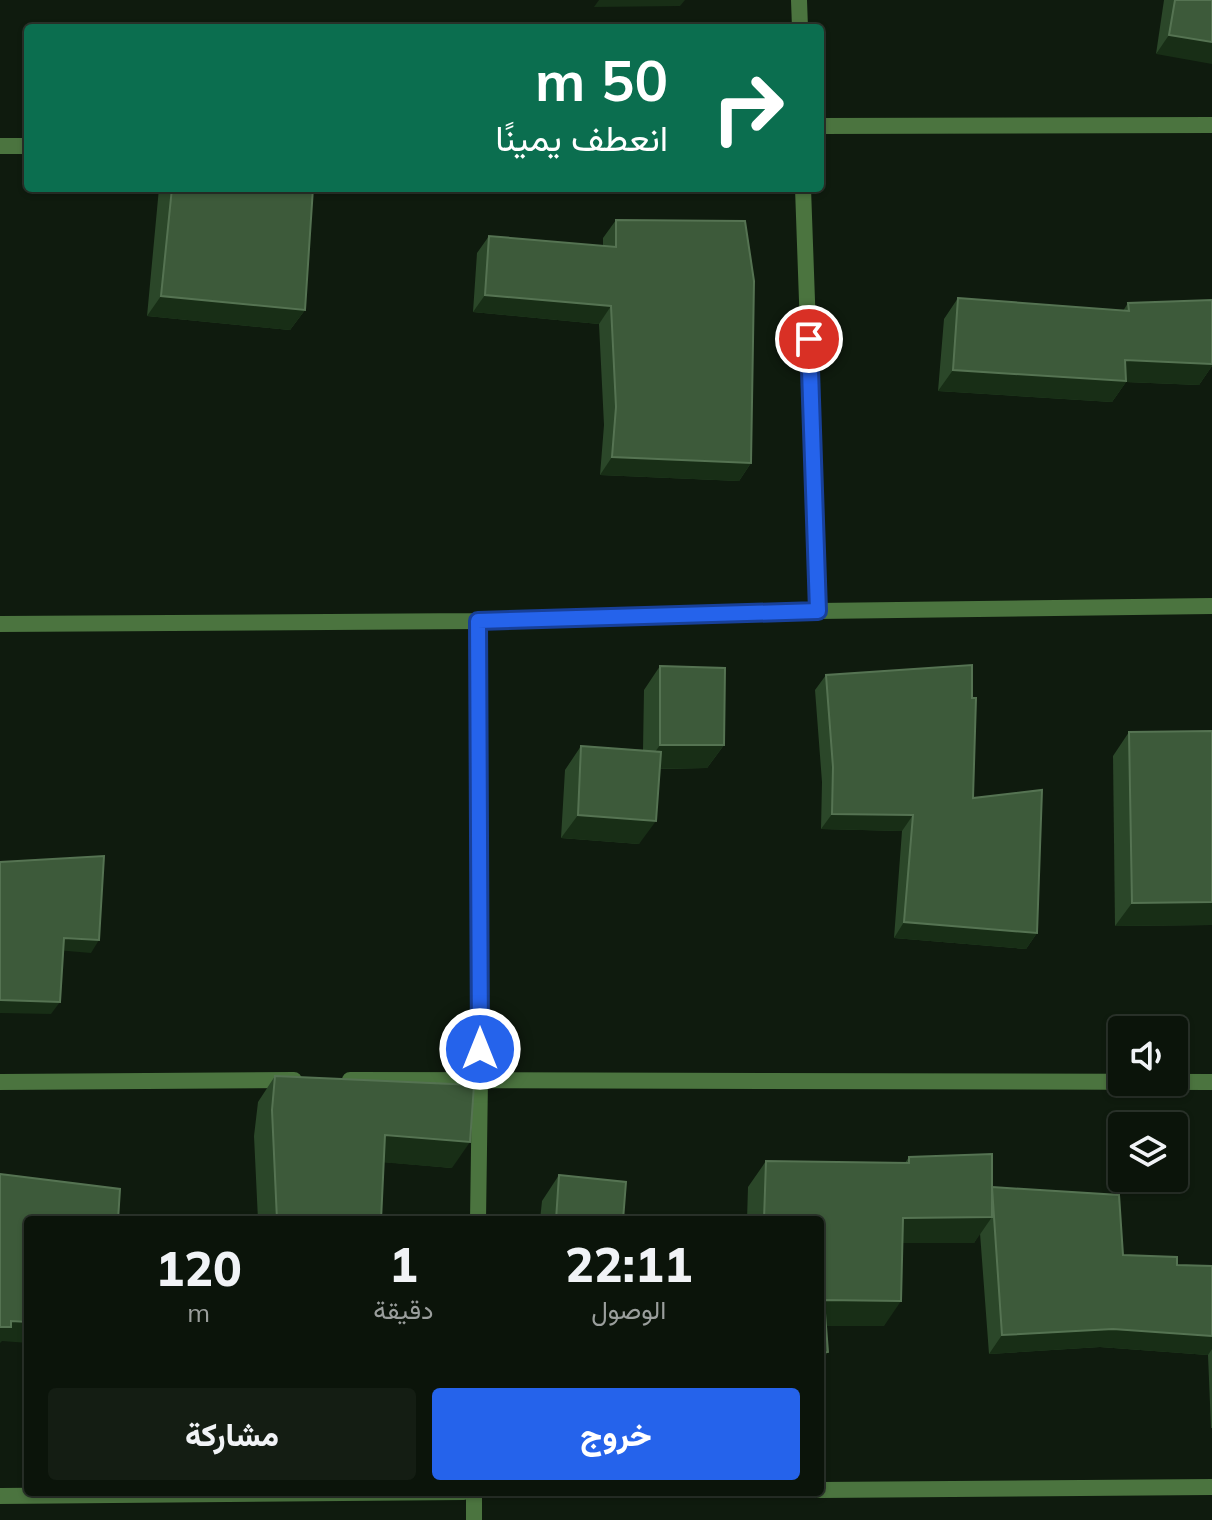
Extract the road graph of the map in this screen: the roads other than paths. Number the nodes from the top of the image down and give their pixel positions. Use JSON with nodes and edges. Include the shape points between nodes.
{"nodes":[{"id":1,"x":799,"y":0,"type":"edge"},
{"id":2,"x":800,"y":24,"type":"edge"},
{"id":3,"x":1212,"y":125,"type":"edge"},
{"id":4,"x":824,"y":126,"type":"edge"},
{"id":5,"x":0,"y":146,"type":"edge"},
{"id":6,"x":24,"y":146,"type":"edge"},
{"id":7,"x":803,"y":192,"type":"edge"},
{"id":8,"x":1212,"y":606,"type":"edge"},
{"id":9,"x":818,"y":611,"type":"junction"},
{"id":10,"x":478,"y":621,"type":"junction"},
{"id":11,"x":0,"y":624,"type":"edge"},
{"id":12,"x":480,"y":1079,"type":"junction"},
{"id":13,"x":310,"y":1080,"type":"edge"},
{"id":14,"x":341,"y":1080,"type":"edge"},
{"id":15,"x":0,"y":1082,"type":"edge"},
{"id":16,"x":1212,"y":1082,"type":"edge"},
{"id":17,"x":478,"y":1216,"type":"edge"},
{"id":18,"x":1212,"y":1487,"type":"edge"},
{"id":19,"x":824,"y":1490,"type":"edge"},
{"id":20,"x":0,"y":1496,"type":"edge"},
{"id":21,"x":24,"y":1496,"type":"edge"},
{"id":22,"x":474,"y":1496,"type":"edge"},
{"id":23,"x":474,"y":1520,"type":"edge"}],
"edges":[{"from":1,"to":2,"type":"street"},
{"from":3,"to":4,"type":"street"},
{"from":5,"to":6,"type":"street"},
{"from":7,"to":9,"type":"street"},
{"from":8,"to":9,"type":"street"},
{"from":9,"to":10,"type":"street"},
{"from":10,"to":11,"type":"street"},
{"from":10,"to":12,"type":"street"},
{"from":12,"to":14,"type":"street"},
{"from":12,"to":16,"type":"street"},
{"from":12,"to":17,"type":"street"},
{"from":13,"to":15,"type":"street"},
{"from":18,"to":19,"type":"street"},
{"from":20,"to":21,"type":"street"},
{"from":22,"to":23,"type":"street"}]}
